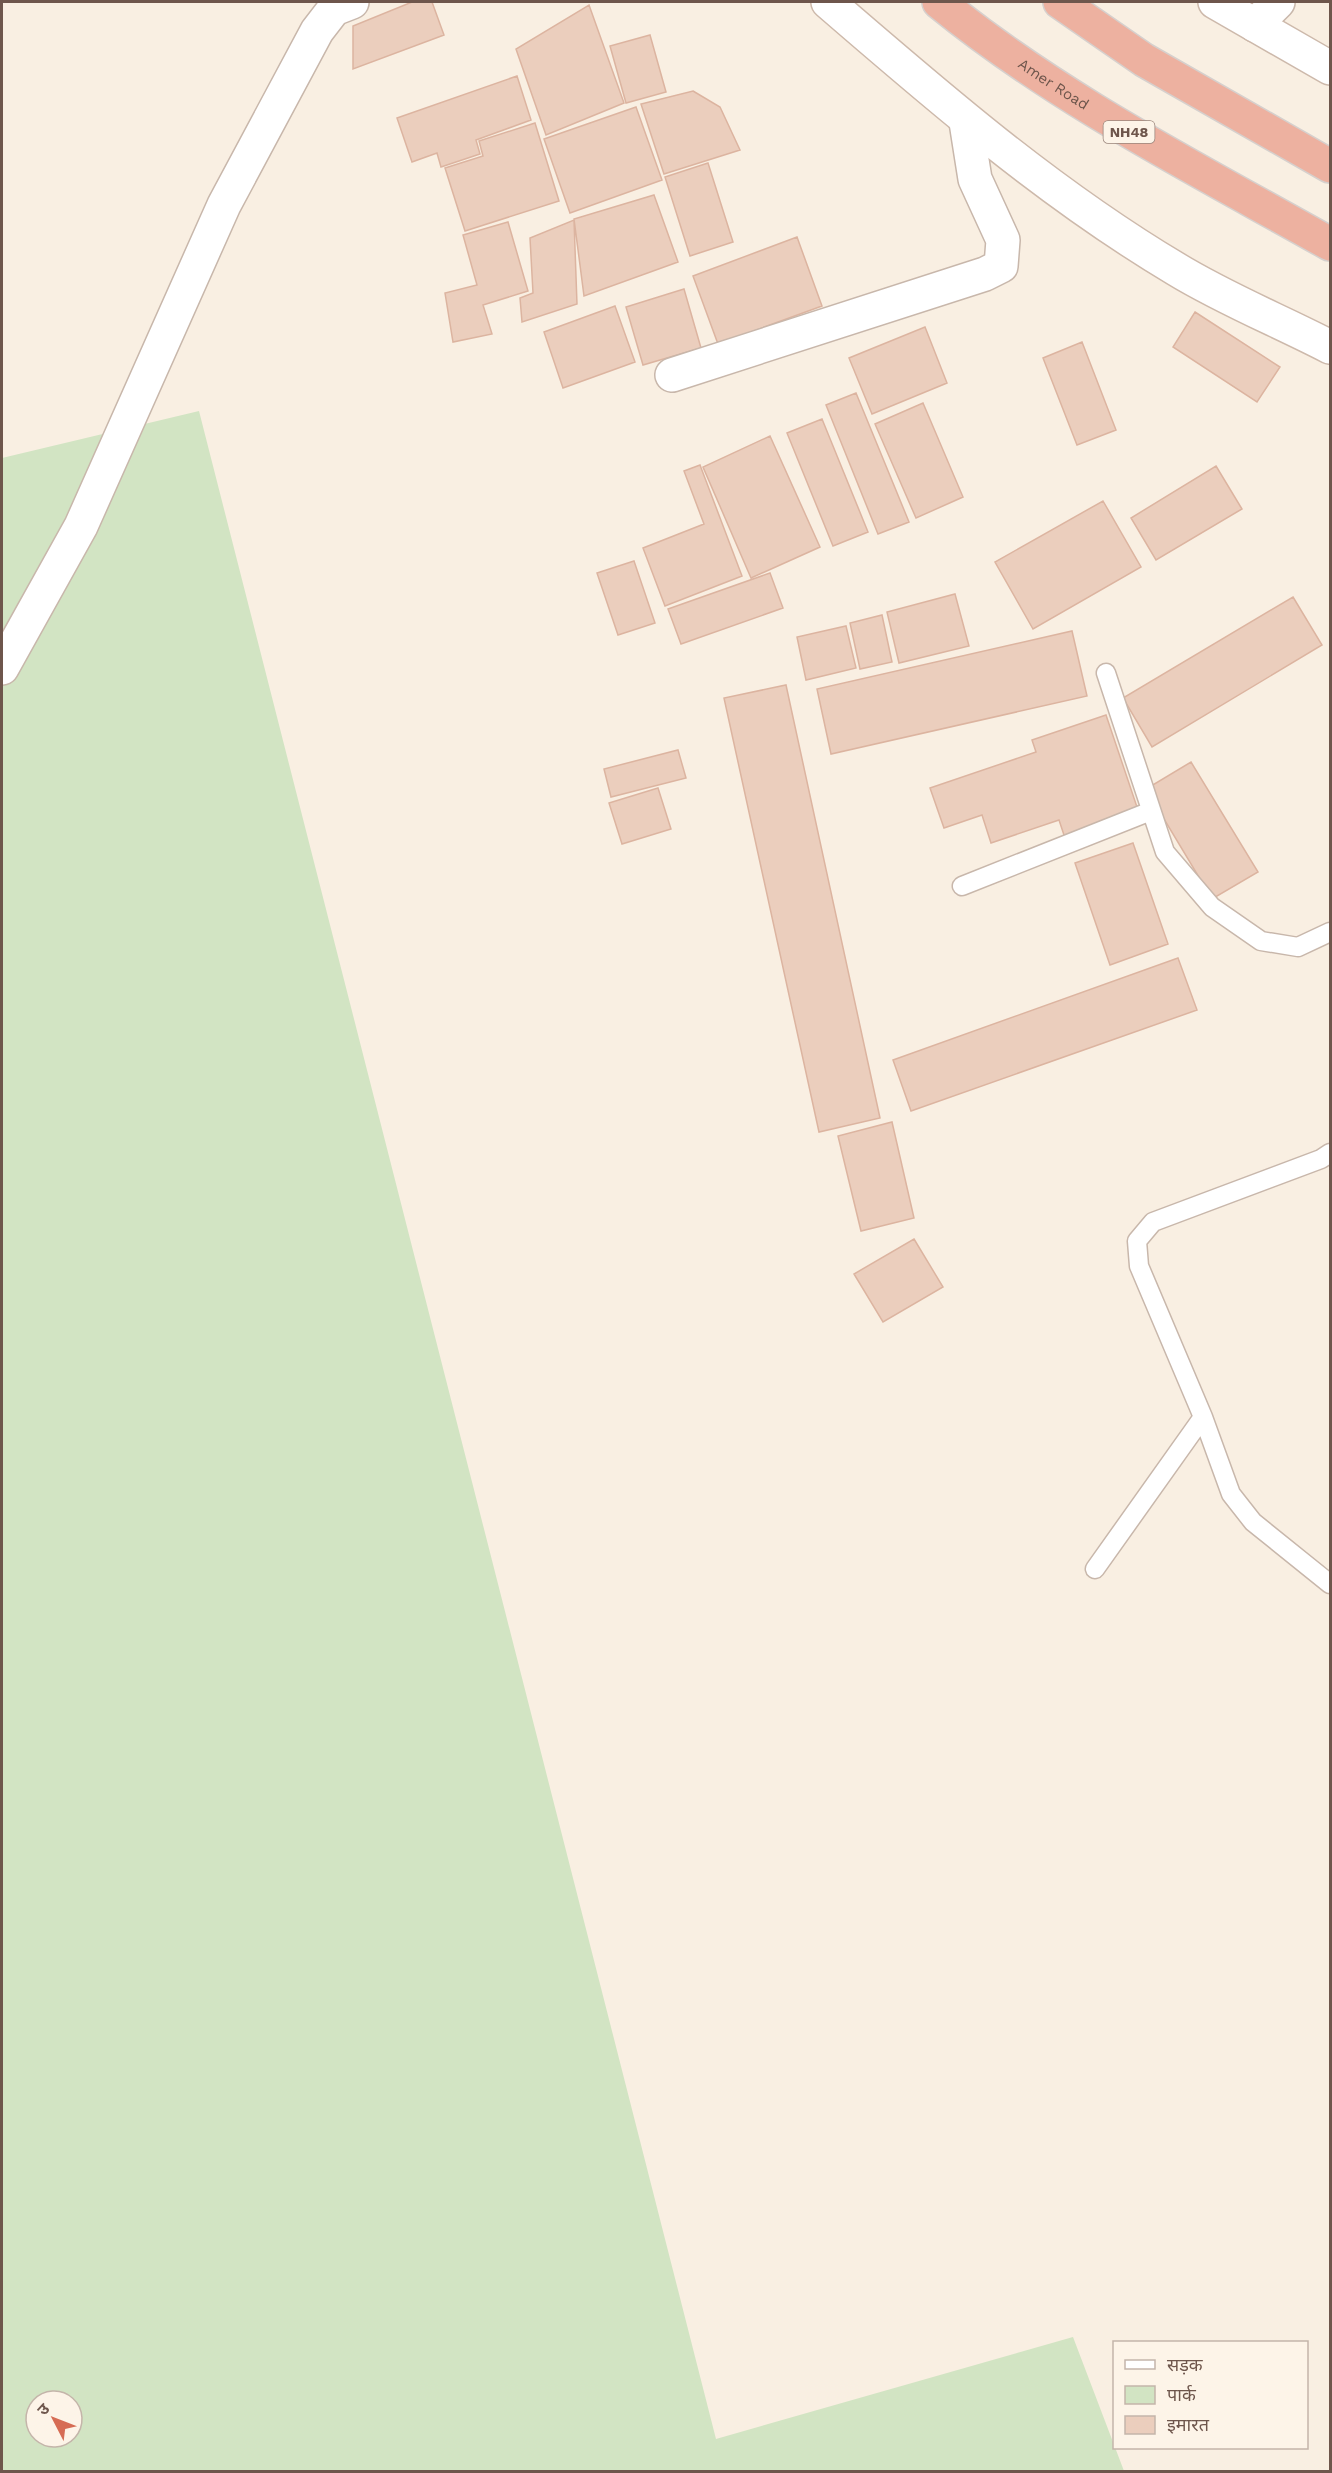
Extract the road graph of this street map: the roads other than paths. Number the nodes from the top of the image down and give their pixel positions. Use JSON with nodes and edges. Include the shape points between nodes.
{"nodes":[{"id":1,"x":352,"y":2,"type":"edge"},
{"id":2,"x":828,"y":2,"type":"edge"},
{"id":3,"x":939,"y":2,"type":"edge"},
{"id":4,"x":1060,"y":2,"type":"edge"},
{"id":5,"x":1215,"y":2,"type":"edge"},
{"id":6,"x":1278,"y":2,"type":"edge"},
{"id":7,"x":1255,"y":25,"type":"junction"},
{"id":8,"x":1330,"y":68,"type":"edge"},
{"id":9,"x":966,"y":122,"type":"junction"},
{"id":10,"x":1330,"y":166,"type":"edge"},
{"id":11,"x":1330,"y":244,"type":"edge"},
{"id":12,"x":1330,"y":347,"type":"edge"},
{"id":13,"x":672,"y":375,"type":"dead end"},
{"id":14,"x":2,"y":668,"type":"edge"},
{"id":15,"x":1106,"y":673,"type":"dead end"},
{"id":16,"x":1151,"y":811,"type":"junction"},
{"id":17,"x":962,"y":886,"type":"dead end"},
{"id":18,"x":1330,"y":932,"type":"edge"},
{"id":19,"x":1330,"y":1153,"type":"edge"},
{"id":20,"x":1203,"y":1417,"type":"junction"},
{"id":21,"x":1095,"y":1569,"type":"dead end"},
{"id":22,"x":1330,"y":1584,"type":"edge"}],
"edges":[{"from":1,"to":14,"type":"street","via":[[334,9],[317,31],[240,174],[81,526]]},
{"from":2,"to":9,"type":"street"},
{"from":3,"to":11,"type":"highway","name":"Amer Road","number":"NH48","via":[[1114,123]]},
{"from":4,"to":10,"type":"highway","via":[[1144,60]]},
{"from":5,"to":7,"type":"street"},
{"from":6,"to":7,"type":"street"},
{"from":7,"to":8,"type":"street"},
{"from":9,"to":12,"type":"street","via":[[1096,217],[1178,270]]},
{"from":9,"to":13,"type":"street","via":[[975,179],[1003,240],[1001,266]]},
{"from":15,"to":16,"type":"lane"},
{"from":16,"to":17,"type":"lane"},
{"from":16,"to":18,"type":"lane","via":[[1165,852],[1212,907],[1261,941],[1298,947]]},
{"from":19,"to":20,"type":"lane","via":[[1153,1222],[1137,1241],[1139,1266]]},
{"from":20,"to":21,"type":"lane"},
{"from":20,"to":22,"type":"lane","via":[[1231,1494],[1253,1522]]}]}
